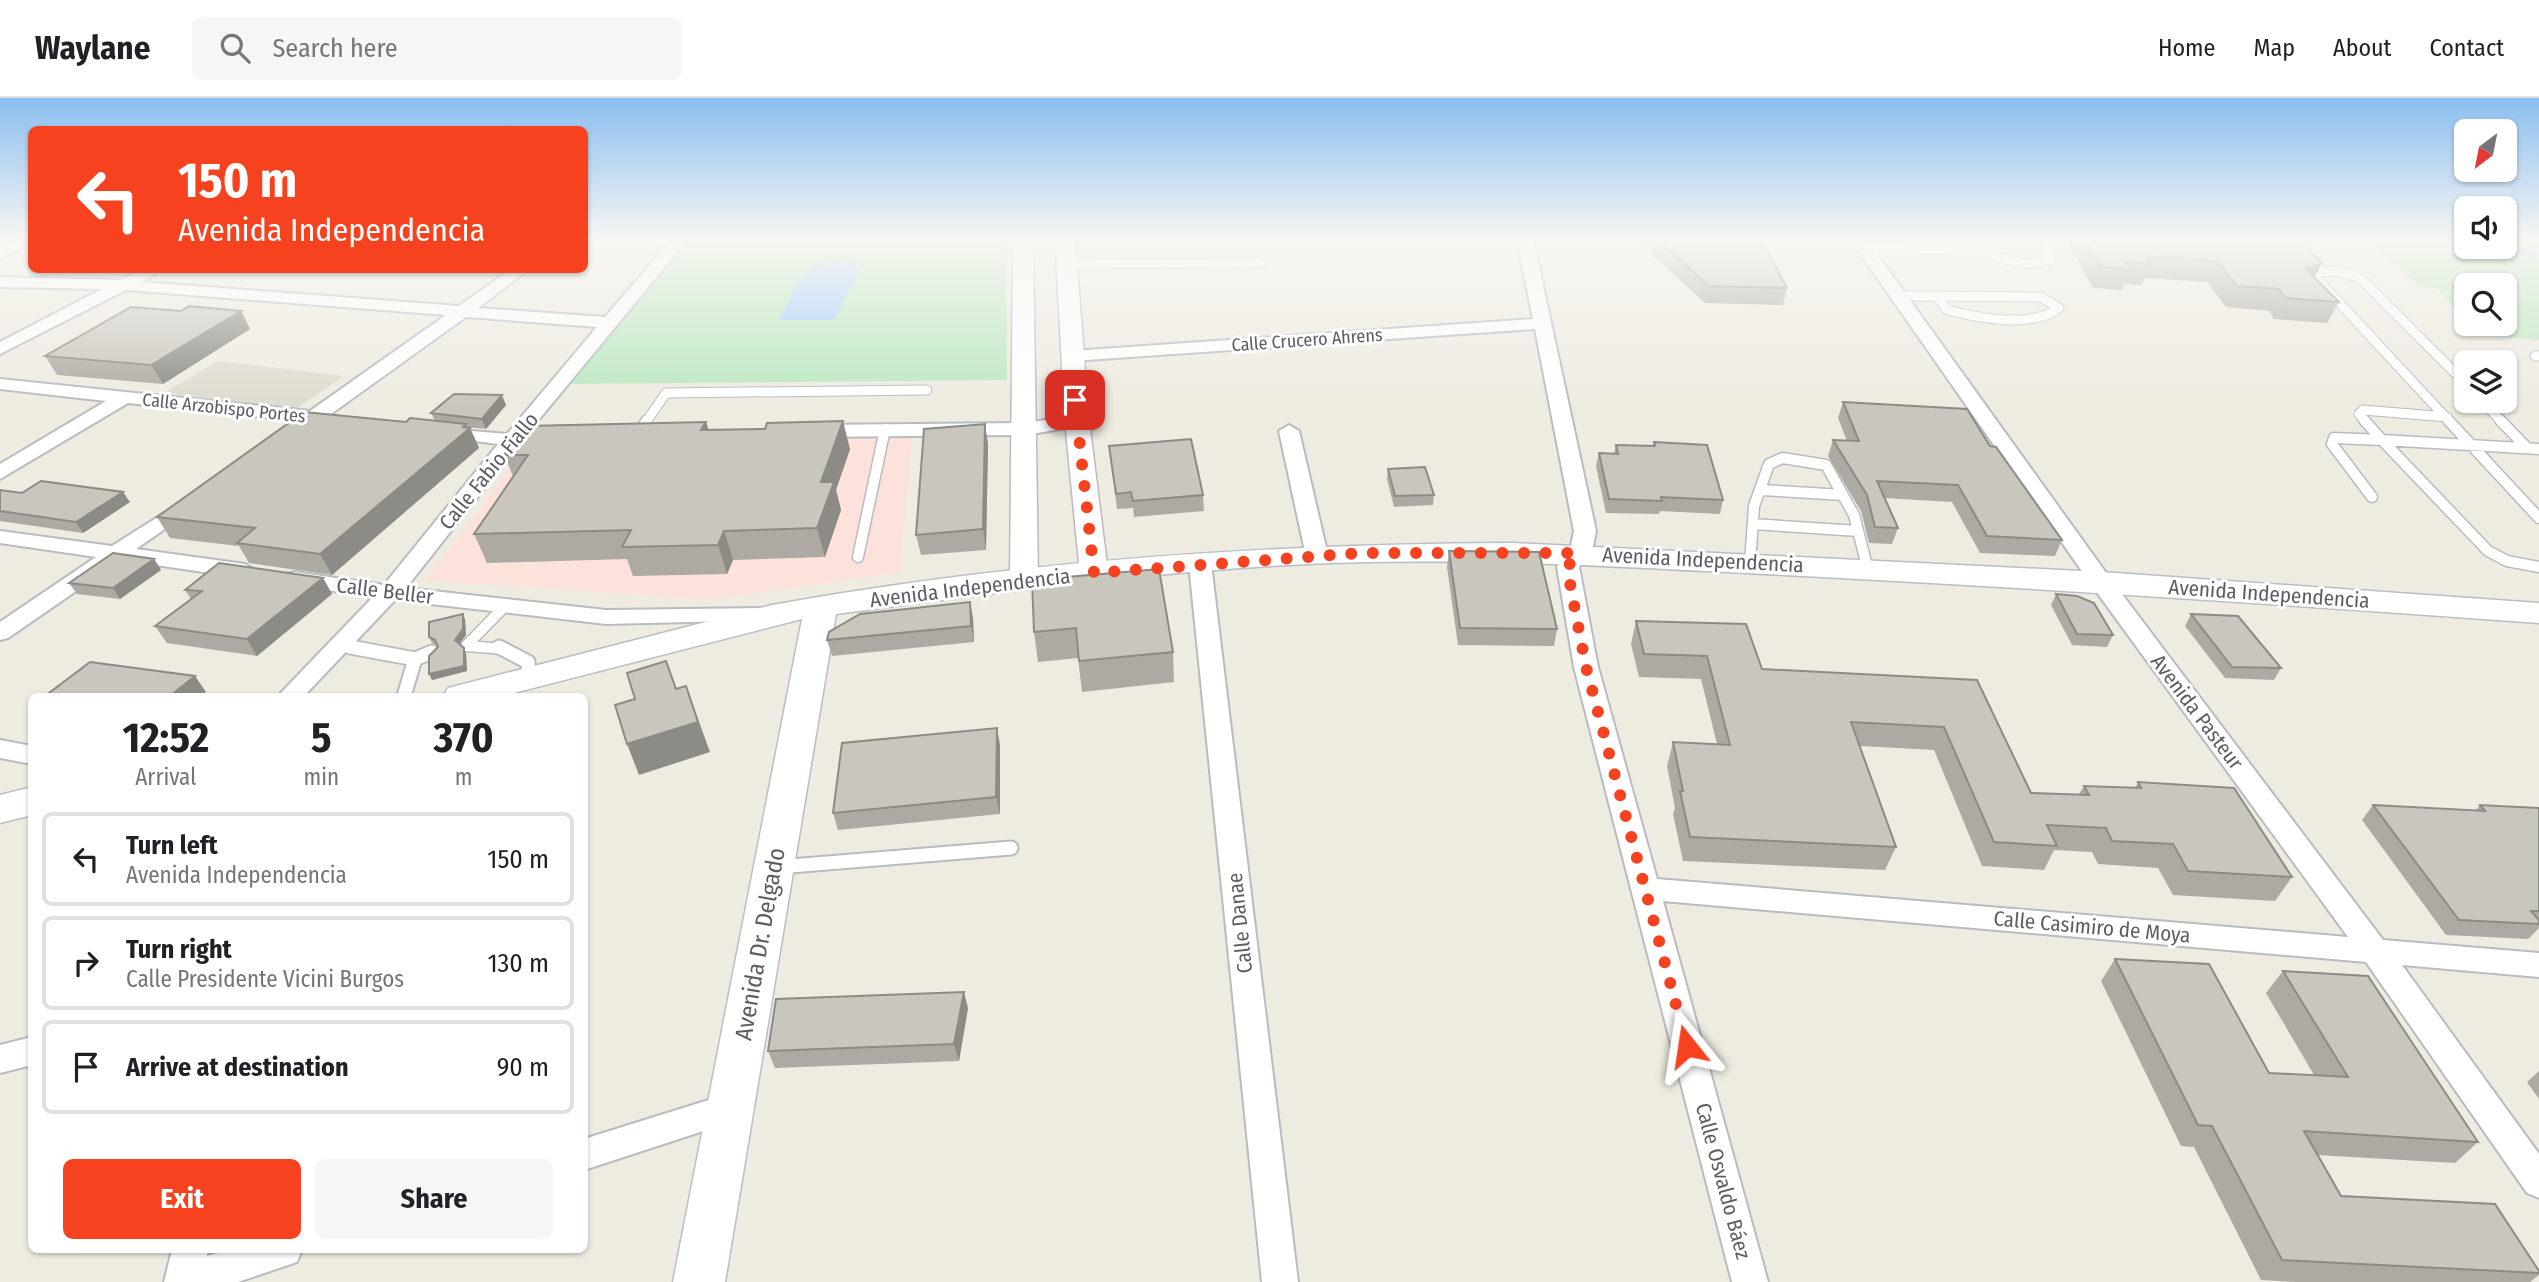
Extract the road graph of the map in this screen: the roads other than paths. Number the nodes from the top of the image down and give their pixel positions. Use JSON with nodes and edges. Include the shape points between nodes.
{"nodes":[{"id":1,"x":106,"y":294,"type":"edge"},
{"id":2,"x":244,"y":294,"type":"edge"},
{"id":3,"x":486,"y":294,"type":"edge"},
{"id":4,"x":635,"y":294,"type":"edge"},
{"id":5,"x":1024,"y":294,"type":"edge"},
{"id":6,"x":1067,"y":294,"type":"edge"},
{"id":7,"x":1537,"y":294,"type":"edge"},
{"id":8,"x":2331,"y":294,"type":"edge"},
{"id":9,"x":2376,"y":294,"type":"edge"},
{"id":10,"x":1898,"y":296,"type":"joint"},
{"id":11,"x":1937,"y":296,"type":"junction"},
{"id":12,"x":462,"y":311,"type":"junction"},
{"id":13,"x":611,"y":323,"type":"junction"},
{"id":14,"x":1543,"y":323,"type":"junction"},
{"id":15,"x":0,"y":349,"type":"edge"},
{"id":16,"x":1072,"y":356,"type":"junction"},
{"id":17,"x":2454,"y":372,"type":"edge"},
{"id":18,"x":0,"y":384,"type":"edge"},
{"id":19,"x":927,"y":390,"type":"dead end"},
{"id":20,"x":124,"y":398,"type":"junction"},
{"id":21,"x":2493,"y":413,"type":"edge"},
{"id":22,"x":2447,"y":417,"type":"junction"},
{"id":23,"x":313,"y":418,"type":"junction"},
{"id":24,"x":1077,"y":421,"type":"junction"},
{"id":25,"x":353,"y":422,"type":"edge"},
{"id":26,"x":419,"y":429,"type":"edge"},
{"id":27,"x":886,"y":429,"type":"junction"},
{"id":28,"x":1026,"y":429,"type":"junction"},
{"id":29,"x":1289,"y":431,"type":"dead end"},
{"id":30,"x":788,"y":432,"type":"edge"},
{"id":31,"x":664,"y":437,"type":"edge"},
{"id":32,"x":285,"y":438,"type":"edge"},
{"id":33,"x":629,"y":438,"type":"joint"},
{"id":34,"x":567,"y":439,"type":"edge"},
{"id":35,"x":512,"y":440,"type":"junction"},
{"id":36,"x":2382,"y":440,"type":"junction"},
{"id":37,"x":2475,"y":446,"type":"junction"},
{"id":38,"x":2527,"y":448,"type":"junction"},
{"id":39,"x":2539,"y":449,"type":"edge"},
{"id":40,"x":0,"y":473,"type":"edge"},
{"id":41,"x":208,"y":490,"type":"edge"},
{"id":42,"x":1762,"y":490,"type":"junction"},
{"id":43,"x":1843,"y":495,"type":"junction"},
{"id":44,"x":2372,"y":497,"type":"dead end"},
{"id":45,"x":2539,"y":517,"type":"edge"},
{"id":46,"x":1753,"y":524,"type":"junction"},
{"id":47,"x":1858,"y":531,"type":"junction"},
{"id":48,"x":0,"y":537,"type":"edge"},
{"id":49,"x":116,"y":552,"type":"junction"},
{"id":50,"x":1576,"y":553,"type":"junction"},
{"id":51,"x":1317,"y":556,"type":"junction"},
{"id":52,"x":859,"y":557,"type":"dead end"},
{"id":53,"x":1750,"y":563,"type":"junction"},
{"id":54,"x":1199,"y":564,"type":"junction"},
{"id":55,"x":2539,"y":567,"type":"edge"},
{"id":56,"x":1868,"y":570,"type":"junction"},
{"id":57,"x":1094,"y":573,"type":"junction"},
{"id":58,"x":1024,"y":580,"type":"junction"},
{"id":59,"x":2101,"y":582,"type":"junction"},
{"id":60,"x":390,"y":593,"type":"junction"},
{"id":61,"x":506,"y":604,"type":"junction"},
{"id":62,"x":821,"y":606,"type":"junction"},
{"id":63,"x":2539,"y":613,"type":"edge"},
{"id":64,"x":772,"y":615,"type":"junction"},
{"id":65,"x":0,"y":633,"type":"edge"},
{"id":66,"x":340,"y":645,"type":"junction"},
{"id":67,"x":432,"y":652,"type":"edge"},
{"id":68,"x":415,"y":659,"type":"junction"},
{"id":69,"x":528,"y":678,"type":"junction"},
{"id":70,"x":293,"y":693,"type":"edge"},
{"id":71,"x":405,"y":693,"type":"edge"},
{"id":72,"x":471,"y":693,"type":"edge"},
{"id":73,"x":0,"y":749,"type":"edge"},
{"id":74,"x":28,"y":754,"type":"edge"},
{"id":75,"x":28,"y":802,"type":"edge"},
{"id":76,"x":0,"y":808,"type":"edge"},
{"id":77,"x":1011,"y":848,"type":"dead end"},
{"id":78,"x":774,"y":867,"type":"junction"},
{"id":79,"x":1646,"y":889,"type":"junction"},
{"id":80,"x":2375,"y":951,"type":"junction"},
{"id":81,"x":2539,"y":965,"type":"edge"},
{"id":82,"x":28,"y":1052,"type":"edge"},
{"id":83,"x":0,"y":1059,"type":"edge"},
{"id":84,"x":731,"y":1108,"type":"junction"},
{"id":85,"x":588,"y":1154,"type":"edge"},
{"id":86,"x":2539,"y":1182,"type":"edge"},
{"id":87,"x":189,"y":1253,"type":"edge"},
{"id":88,"x":275,"y":1253,"type":"edge"},
{"id":89,"x":183,"y":1282,"type":"edge"},
{"id":90,"x":699,"y":1282,"type":"edge"},
{"id":91,"x":1280,"y":1282,"type":"edge"},
{"id":92,"x":1750,"y":1282,"type":"edge"}],
"edges":[{"from":1,"to":15,"type":"street"},
{"from":2,"to":12,"type":"street"},
{"from":3,"to":12,"type":"street"},
{"from":4,"to":13,"type":"street","name":"Calle Fabio Fiallo"},
{"from":5,"to":28,"type":"street"},
{"from":6,"to":16,"type":"street"},
{"from":7,"to":14,"type":"street","name":"Calle Osvaldo Báez"},
{"from":8,"to":22,"type":"lane"},
{"from":9,"to":17,"type":"lane"},
{"from":10,"to":11,"type":"lane"},
{"from":10,"to":59,"type":"street","name":"Avenida Pasteur"},
{"from":11,"to":11,"type":"lane","via":[[2041,298],[2059,308],[2052,316],[2041,318],[1977,318],[1947,310]]},
{"from":12,"to":13,"type":"street"},
{"from":12,"to":23,"type":"street"},
{"from":13,"to":35,"type":"street","name":"Calle Fabio Fiallo"},
{"from":14,"to":16,"type":"street","name":"Calle Crucero Ahrens"},
{"from":14,"to":50,"type":"street","name":"Calle Osvaldo Báez","via":[[1585,531]]},
{"from":16,"to":24,"type":"street"},
{"from":18,"to":20,"type":"street","name":"Calle Arzobispo Portes"},
{"from":19,"to":33,"type":"lane","via":[[666,393]]},
{"from":20,"to":23,"type":"street","name":"Calle Arzobispo Portes"},
{"from":20,"to":40,"type":"street"},
{"from":21,"to":38,"type":"lane"},
{"from":22,"to":36,"type":"lane","via":[[2362,410],[2359,414]]},
{"from":22,"to":37,"type":"lane"},
{"from":23,"to":25,"type":"street","name":"Calle Arzobispo Portes"},
{"from":23,"to":32,"type":"street"},
{"from":24,"to":28,"type":"street"},
{"from":24,"to":57,"type":"street"},
{"from":26,"to":35,"type":"street"},
{"from":27,"to":28,"type":"street"},
{"from":27,"to":30,"type":"street"},
{"from":27,"to":52,"type":"lane"},
{"from":28,"to":58,"type":"street"},
{"from":29,"to":51,"type":"street"},
{"from":31,"to":33,"type":"street"},
{"from":34,"to":35,"type":"street"},
{"from":35,"to":60,"type":"street","name":"Calle Fabio Fiallo"},
{"from":36,"to":37,"type":"lane"},
{"from":36,"to":44,"type":"lane","via":[[2340,436],[2332,444]]},
{"from":36,"to":55,"type":"lane","via":[[2488,551],[2507,561]]},
{"from":37,"to":38,"type":"lane"},
{"from":37,"to":45,"type":"lane"},
{"from":38,"to":39,"type":"lane"},
{"from":41,"to":49,"type":"street"},
{"from":42,"to":43,"type":"lane"},
{"from":42,"to":43,"type":"lane","via":[[1769,464],[1783,458],[1826,465]]},
{"from":42,"to":46,"type":"lane","via":[[1754,506]]},
{"from":43,"to":47,"type":"lane"},
{"from":46,"to":47,"type":"lane"},
{"from":46,"to":53,"type":"lane"},
{"from":47,"to":56,"type":"lane"},
{"from":48,"to":49,"type":"street","name":"Calle Beller"},
{"from":49,"to":60,"type":"street","name":"Calle Beller"},
{"from":49,"to":65,"type":"street"},
{"from":50,"to":51,"type":"main road","name":"Avenida Independencia"},
{"from":50,"to":53,"type":"main road","name":"Avenida Independencia"},
{"from":50,"to":79,"type":"street","name":"Calle Osvaldo Báez","via":[[1568,567],[1586,667]]},
{"from":51,"to":54,"type":"main road","name":"Avenida Independencia"},
{"from":53,"to":56,"type":"main road","name":"Avenida Independencia"},
{"from":54,"to":57,"type":"main road","name":"Avenida Independencia"},
{"from":54,"to":91,"type":"street","name":"Calle Danae"},
{"from":56,"to":59,"type":"main road","name":"Avenida Independencia"},
{"from":57,"to":58,"type":"main road","name":"Avenida Independencia"},
{"from":58,"to":62,"type":"main road","name":"Avenida Independencia"},
{"from":59,"to":63,"type":"main road","name":"Avenida Independencia"},
{"from":59,"to":80,"type":"street","name":"Avenida Pasteur"},
{"from":60,"to":61,"type":"street","name":"Calle Beller"},
{"from":60,"to":66,"type":"street","name":"Calle Fabio Fiallo"},
{"from":61,"to":64,"type":"street","name":"Calle Beller","via":[[606,617]]},
{"from":61,"to":69,"type":"lane","via":[[466,646],[489,643],[514,651],[528,662]]},
{"from":62,"to":64,"type":"main road","name":"Avenida Independencia"},
{"from":62,"to":78,"type":"main road","name":"Avenida Dr. Delgado"},
{"from":64,"to":69,"type":"main road","name":"Avenida Independencia"},
{"from":66,"to":68,"type":"lane"},
{"from":66,"to":70,"type":"street","name":"Calle Fabio Fiallo"},
{"from":67,"to":68,"type":"lane"},
{"from":68,"to":71,"type":"lane"},
{"from":69,"to":72,"type":"main road","name":"Avenida Independencia"},
{"from":73,"to":74,"type":"street"},
{"from":75,"to":76,"type":"main road"},
{"from":77,"to":78,"type":"lane"},
{"from":78,"to":84,"type":"main road","name":"Avenida Dr. Delgado"},
{"from":79,"to":80,"type":"street","name":"Calle Casimiro de Moya"},
{"from":79,"to":92,"type":"street","name":"Calle Osvaldo Báez"},
{"from":80,"to":81,"type":"street","name":"Calle Casimiro de Moya"},
{"from":80,"to":86,"type":"street","name":"Avenida Pasteur"},
{"from":82,"to":83,"type":"street"},
{"from":84,"to":85,"type":"street"},
{"from":84,"to":90,"type":"main road","name":"Avenida Dr. Delgado"},
{"from":87,"to":89,"type":"street"},
{"from":88,"to":89,"type":"street"}]}
